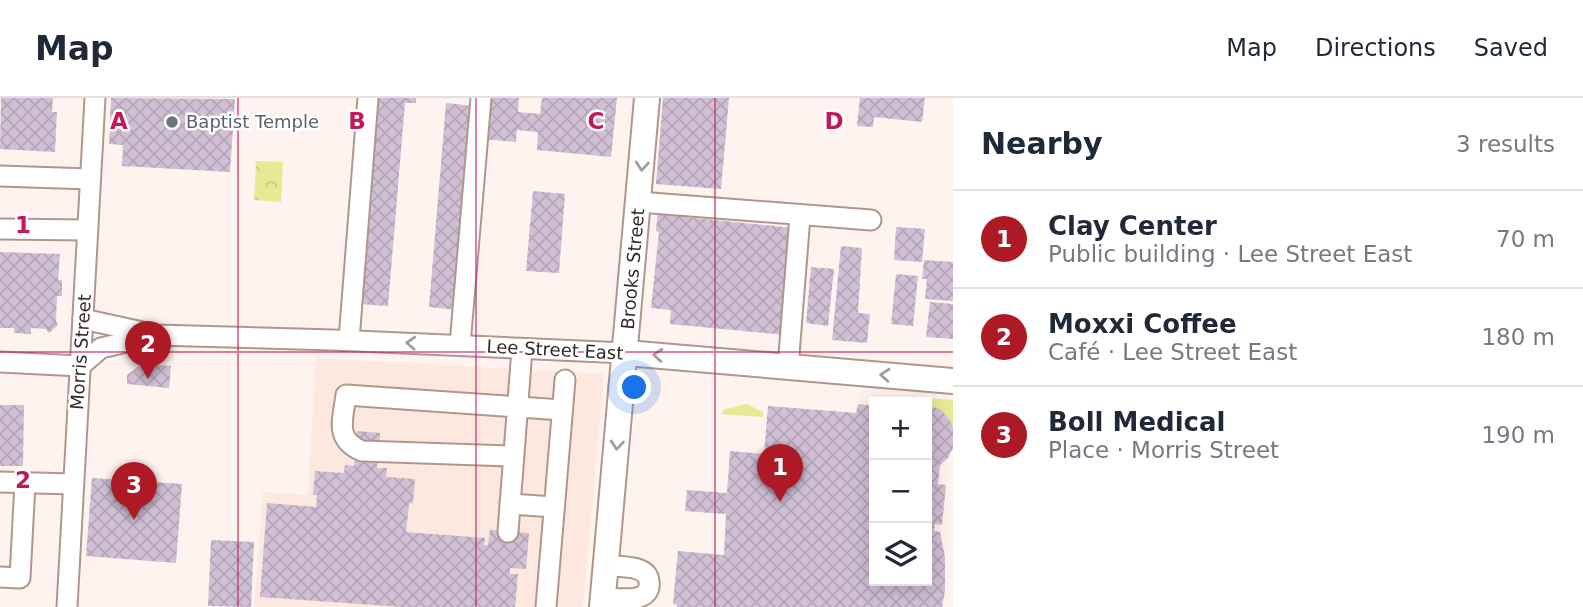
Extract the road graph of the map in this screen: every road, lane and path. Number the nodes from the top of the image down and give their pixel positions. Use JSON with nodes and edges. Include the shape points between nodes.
{"nodes":[{"id":1,"x":95,"y":98,"type":"edge"},
{"id":2,"x":368,"y":98,"type":"edge"},
{"id":3,"x":481,"y":98,"type":"edge"},
{"id":4,"x":648,"y":98,"type":"edge"},
{"id":5,"x":0,"y":176,"type":"edge"},
{"id":6,"x":90,"y":179,"type":"junction"},
{"id":7,"x":639,"y":202,"type":"junction"},
{"id":8,"x":800,"y":216,"type":"junction"},
{"id":9,"x":872,"y":220,"type":"dead end"},
{"id":10,"x":0,"y":229,"type":"edge"},
{"id":11,"x":87,"y":230,"type":"junction"},
{"id":12,"x":83,"y":319,"type":"junction"},
{"id":13,"x":156,"y":335,"type":"junction"},
{"id":14,"x":349,"y":340,"type":"junction"},
{"id":15,"x":460,"y":345,"type":"junction"},
{"id":16,"x":522,"y":349,"type":"junction"},
{"id":17,"x":626,"y":352,"type":"junction"},
{"id":18,"x":0,"y":362,"type":"edge"},
{"id":19,"x":80,"y":366,"type":"junction"},
{"id":20,"x":788,"y":367,"type":"junction"},
{"id":21,"x":565,"y":380,"type":"dead end"},
{"id":22,"x":953,"y":381,"type":"edge"},
{"id":23,"x":517,"y":407,"type":"junction"},
{"id":24,"x":562,"y":410,"type":"junction"},
{"id":25,"x":513,"y":456,"type":"junction"},
{"id":26,"x":0,"y":482,"type":"edge"},
{"id":27,"x":25,"y":483,"type":"junction"},
{"id":28,"x":73,"y":484,"type":"junction"},
{"id":29,"x":510,"y":504,"type":"junction"},
{"id":30,"x":554,"y":507,"type":"junction"},
{"id":31,"x":508,"y":532,"type":"dead end"},
{"id":32,"x":606,"y":566,"type":"junction"},
{"id":33,"x":0,"y":577,"type":"edge"},
{"id":34,"x":603,"y":602,"type":"edge"},
{"id":35,"x":67,"y":607,"type":"edge"},
{"id":36,"x":546,"y":607,"type":"edge"}],
"edges":[{"from":1,"to":6,"type":"street","name":"Morris Street"},
{"from":2,"to":14,"type":"street"},
{"from":3,"to":15,"type":"street"},
{"from":4,"to":7,"type":"main road","name":"Brooks Street","one_way":true},
{"from":5,"to":6,"type":"street"},
{"from":6,"to":11,"type":"street","name":"Morris Street"},
{"from":7,"to":8,"type":"street"},
{"from":7,"to":17,"type":"main road","name":"Brooks Street"},
{"from":8,"to":9,"type":"street"},
{"from":8,"to":20,"type":"street"},
{"from":10,"to":11,"type":"street"},
{"from":11,"to":12,"type":"street","name":"Morris Street"},
{"from":12,"to":13,"type":"street","name":"Lee Street East"},
{"from":12,"to":19,"type":"street","name":"Morris Street"},
{"from":13,"to":14,"type":"street","name":"Lee Street East"},
{"from":13,"to":19,"type":"street","name":"Lee Street East","via":[[101,348]]},
{"from":15,"to":14,"type":"street","name":"Lee Street East","one_way":true},
{"from":15,"to":16,"type":"street","name":"Lee Street East"},
{"from":16,"to":17,"type":"street","name":"Lee Street East"},
{"from":16,"to":23,"type":"street"},
{"from":20,"to":17,"type":"main road","name":"Lee Street East","one_way":true},
{"from":17,"to":32,"type":"main road","name":"Brooks Street","one_way":true},
{"from":18,"to":19,"type":"street"},
{"from":19,"to":28,"type":"street","name":"Morris Street"},
{"from":22,"to":20,"type":"main road","name":"Lee Street East","one_way":true},
{"from":21,"to":24,"type":"street"},
{"from":23,"to":24,"type":"street"},
{"from":23,"to":25,"type":"street"},
{"from":23,"to":25,"type":"street","via":[[346,395],[342,433],[351,446],[362,451]]},
{"from":24,"to":30,"type":"street"},
{"from":25,"to":29,"type":"street"},
{"from":26,"to":27,"type":"street"},
{"from":27,"to":28,"type":"street"},
{"from":27,"to":33,"type":"street","via":[[20,578]]},
{"from":28,"to":35,"type":"street","name":"Morris Street"},
{"from":29,"to":30,"type":"street"},
{"from":29,"to":31,"type":"street"},
{"from":30,"to":36,"type":"street"},
{"from":32,"to":34,"type":"main road","name":"Brooks Street"},
{"from":32,"to":34,"type":"street","via":[[640,569],[650,586],[639,598]]}]}
